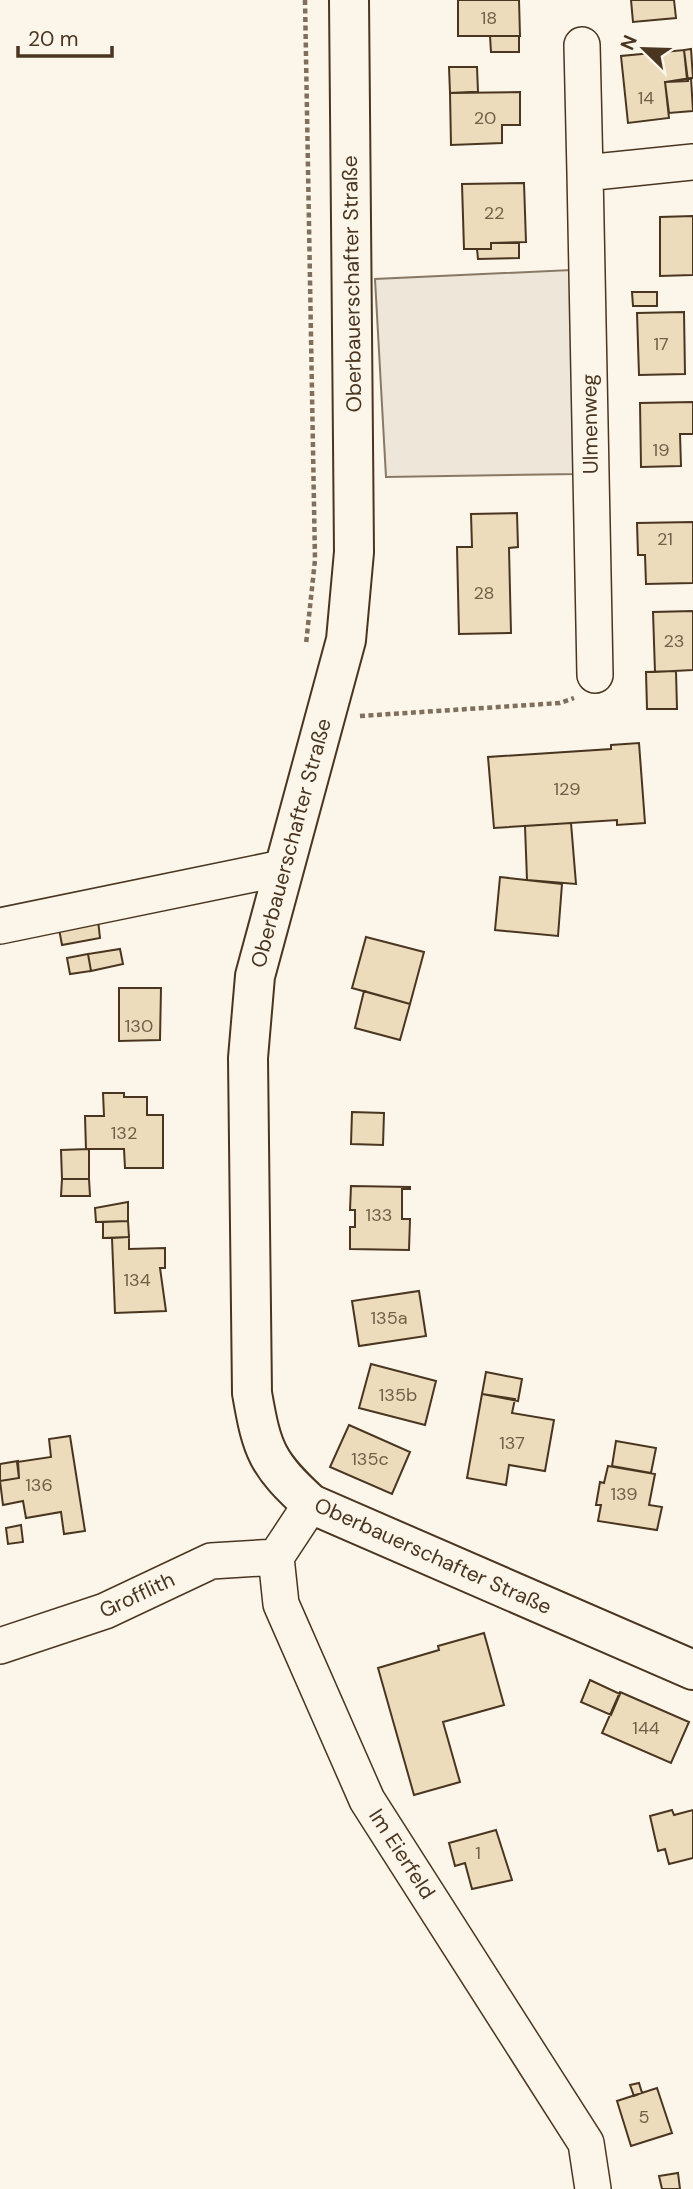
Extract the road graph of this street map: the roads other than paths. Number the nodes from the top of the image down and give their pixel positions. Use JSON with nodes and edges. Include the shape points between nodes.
{"nodes":[{"id":1,"x":349,"y":0,"type":"edge"},
{"id":2,"x":582,"y":45,"type":"dead end"},
{"id":3,"x":693,"y":162,"type":"edge"},
{"id":4,"x":585,"y":173,"type":"junction"},
{"id":5,"x":595,"y":675,"type":"road end"},
{"id":6,"x":282,"y":868,"type":"junction"},
{"id":7,"x":0,"y":926,"type":"edge"},
{"id":8,"x":311,"y":1504,"type":"junction"},
{"id":9,"x":276,"y":1557,"type":"junction"},
{"id":10,"x":0,"y":1646,"type":"edge"},
{"id":11,"x":693,"y":1670,"type":"edge"},
{"id":12,"x":593,"y":2189,"type":"edge"}],
"edges":[{"from":1,"to":6,"type":"main road","name":"Oberbauerschafter Straße","via":[[354,552],[346,640]]},
{"from":2,"to":4,"type":"street","name":"Ulmenweg"},
{"from":3,"to":4,"type":"street"},
{"from":4,"to":5,"type":"street","name":"Ulmenweg"},
{"from":6,"to":7,"type":"street"},
{"from":6,"to":8,"type":"main road","name":"Oberbauerschafter Straße","via":[[255,976],[248,1058],[252,1393],[261,1443],[283,1479]]},
{"from":8,"to":9,"type":"street"},
{"from":8,"to":11,"type":"main road","name":"Oberbauerschafter Straße"},
{"from":9,"to":10,"type":"street","name":"Grofflith","via":[[211,1561],[105,1611]]},
{"from":9,"to":12,"type":"street","name":"Im Eierfeld","via":[[281,1604],[367,1800],[586,2143]]}]}
